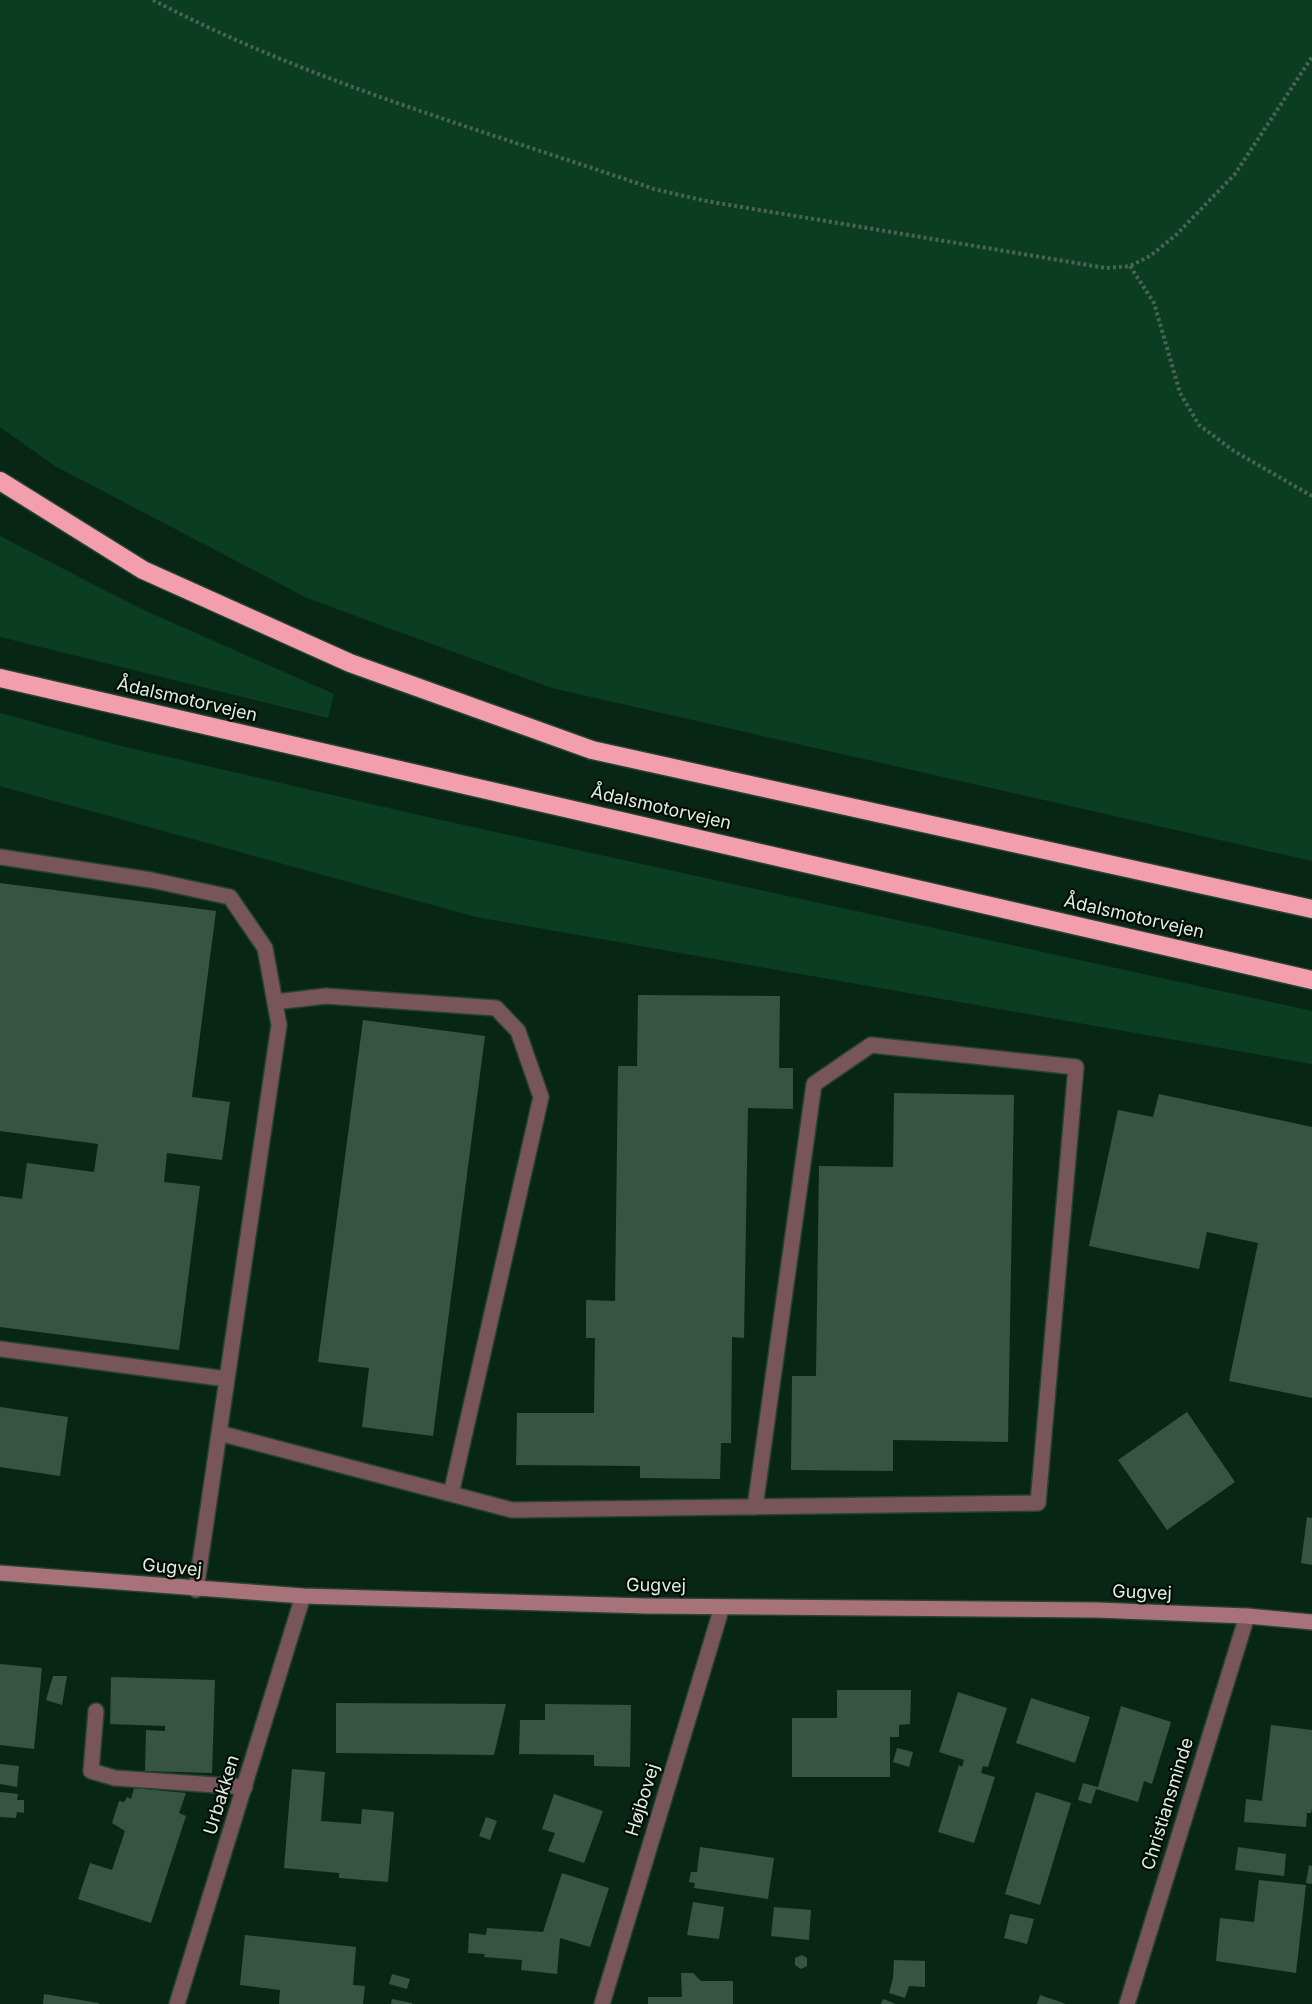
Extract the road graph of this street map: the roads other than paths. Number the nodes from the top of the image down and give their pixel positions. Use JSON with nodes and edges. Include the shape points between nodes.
{"nodes":[{"id":1,"x":0,"y":481,"type":"edge"},
{"id":2,"x":0,"y":678,"type":"edge"},
{"id":3,"x":0,"y":857,"type":"edge"},
{"id":4,"x":1312,"y":909,"type":"edge"},
{"id":5,"x":1312,"y":980,"type":"edge"},
{"id":6,"x":275,"y":1002,"type":"junction"},
{"id":7,"x":0,"y":1349,"type":"edge"},
{"id":8,"x":227,"y":1379,"type":"junction"},
{"id":9,"x":219,"y":1433,"type":"junction"},
{"id":10,"x":451,"y":1494,"type":"junction"},
{"id":11,"x":754,"y":1507,"type":"junction"},
{"id":12,"x":0,"y":1573,"type":"edge"},
{"id":13,"x":196,"y":1590,"type":"junction"},
{"id":14,"x":303,"y":1596,"type":"junction"},
{"id":15,"x":722,"y":1607,"type":"junction"},
{"id":16,"x":1246,"y":1616,"type":"junction"},
{"id":17,"x":1312,"y":1622,"type":"edge"},
{"id":18,"x":96,"y":1711,"type":"dead end"},
{"id":19,"x":245,"y":1787,"type":"junction"},
{"id":20,"x":177,"y":2004,"type":"edge"},
{"id":21,"x":602,"y":2004,"type":"edge"},
{"id":22,"x":1127,"y":2004,"type":"edge"}],
"edges":[{"from":1,"to":4,"type":"highway","via":[[143,570],[350,663],[592,750]]},
{"from":2,"to":5,"type":"highway","name":"Ådalsmotorvejen"},
{"from":3,"to":6,"type":"street","via":[[151,880],[230,897],[265,948]]},
{"from":6,"to":8,"type":"street","via":[[279,1025]]},
{"from":6,"to":10,"type":"street","via":[[326,996],[496,1008],[518,1031],[541,1097]]},
{"from":7,"to":8,"type":"street"},
{"from":8,"to":9,"type":"street"},
{"from":9,"to":10,"type":"street"},
{"from":9,"to":13,"type":"street"},
{"from":10,"to":11,"type":"street","via":[[512,1510]]},
{"from":11,"to":11,"type":"street","via":[[1038,1503],[1077,1067],[871,1045],[814,1084]]},
{"from":12,"to":13,"type":"street","name":"Gugvej"},
{"from":13,"to":14,"type":"street","name":"Gugvej"},
{"from":14,"to":15,"type":"street","name":"Gugvej"},
{"from":14,"to":19,"type":"street","name":"Urbakken"},
{"from":15,"to":16,"type":"street","name":"Gugvej","via":[[1097,1610]]},
{"from":15,"to":21,"type":"street","name":"Højbovej"},
{"from":16,"to":17,"type":"street","name":"Gugvej"},
{"from":16,"to":22,"type":"street","name":"Christiansminde"},
{"from":18,"to":19,"type":"street","via":[[91,1771],[114,1778]]},
{"from":19,"to":20,"type":"street","name":"Urbakken"}]}
